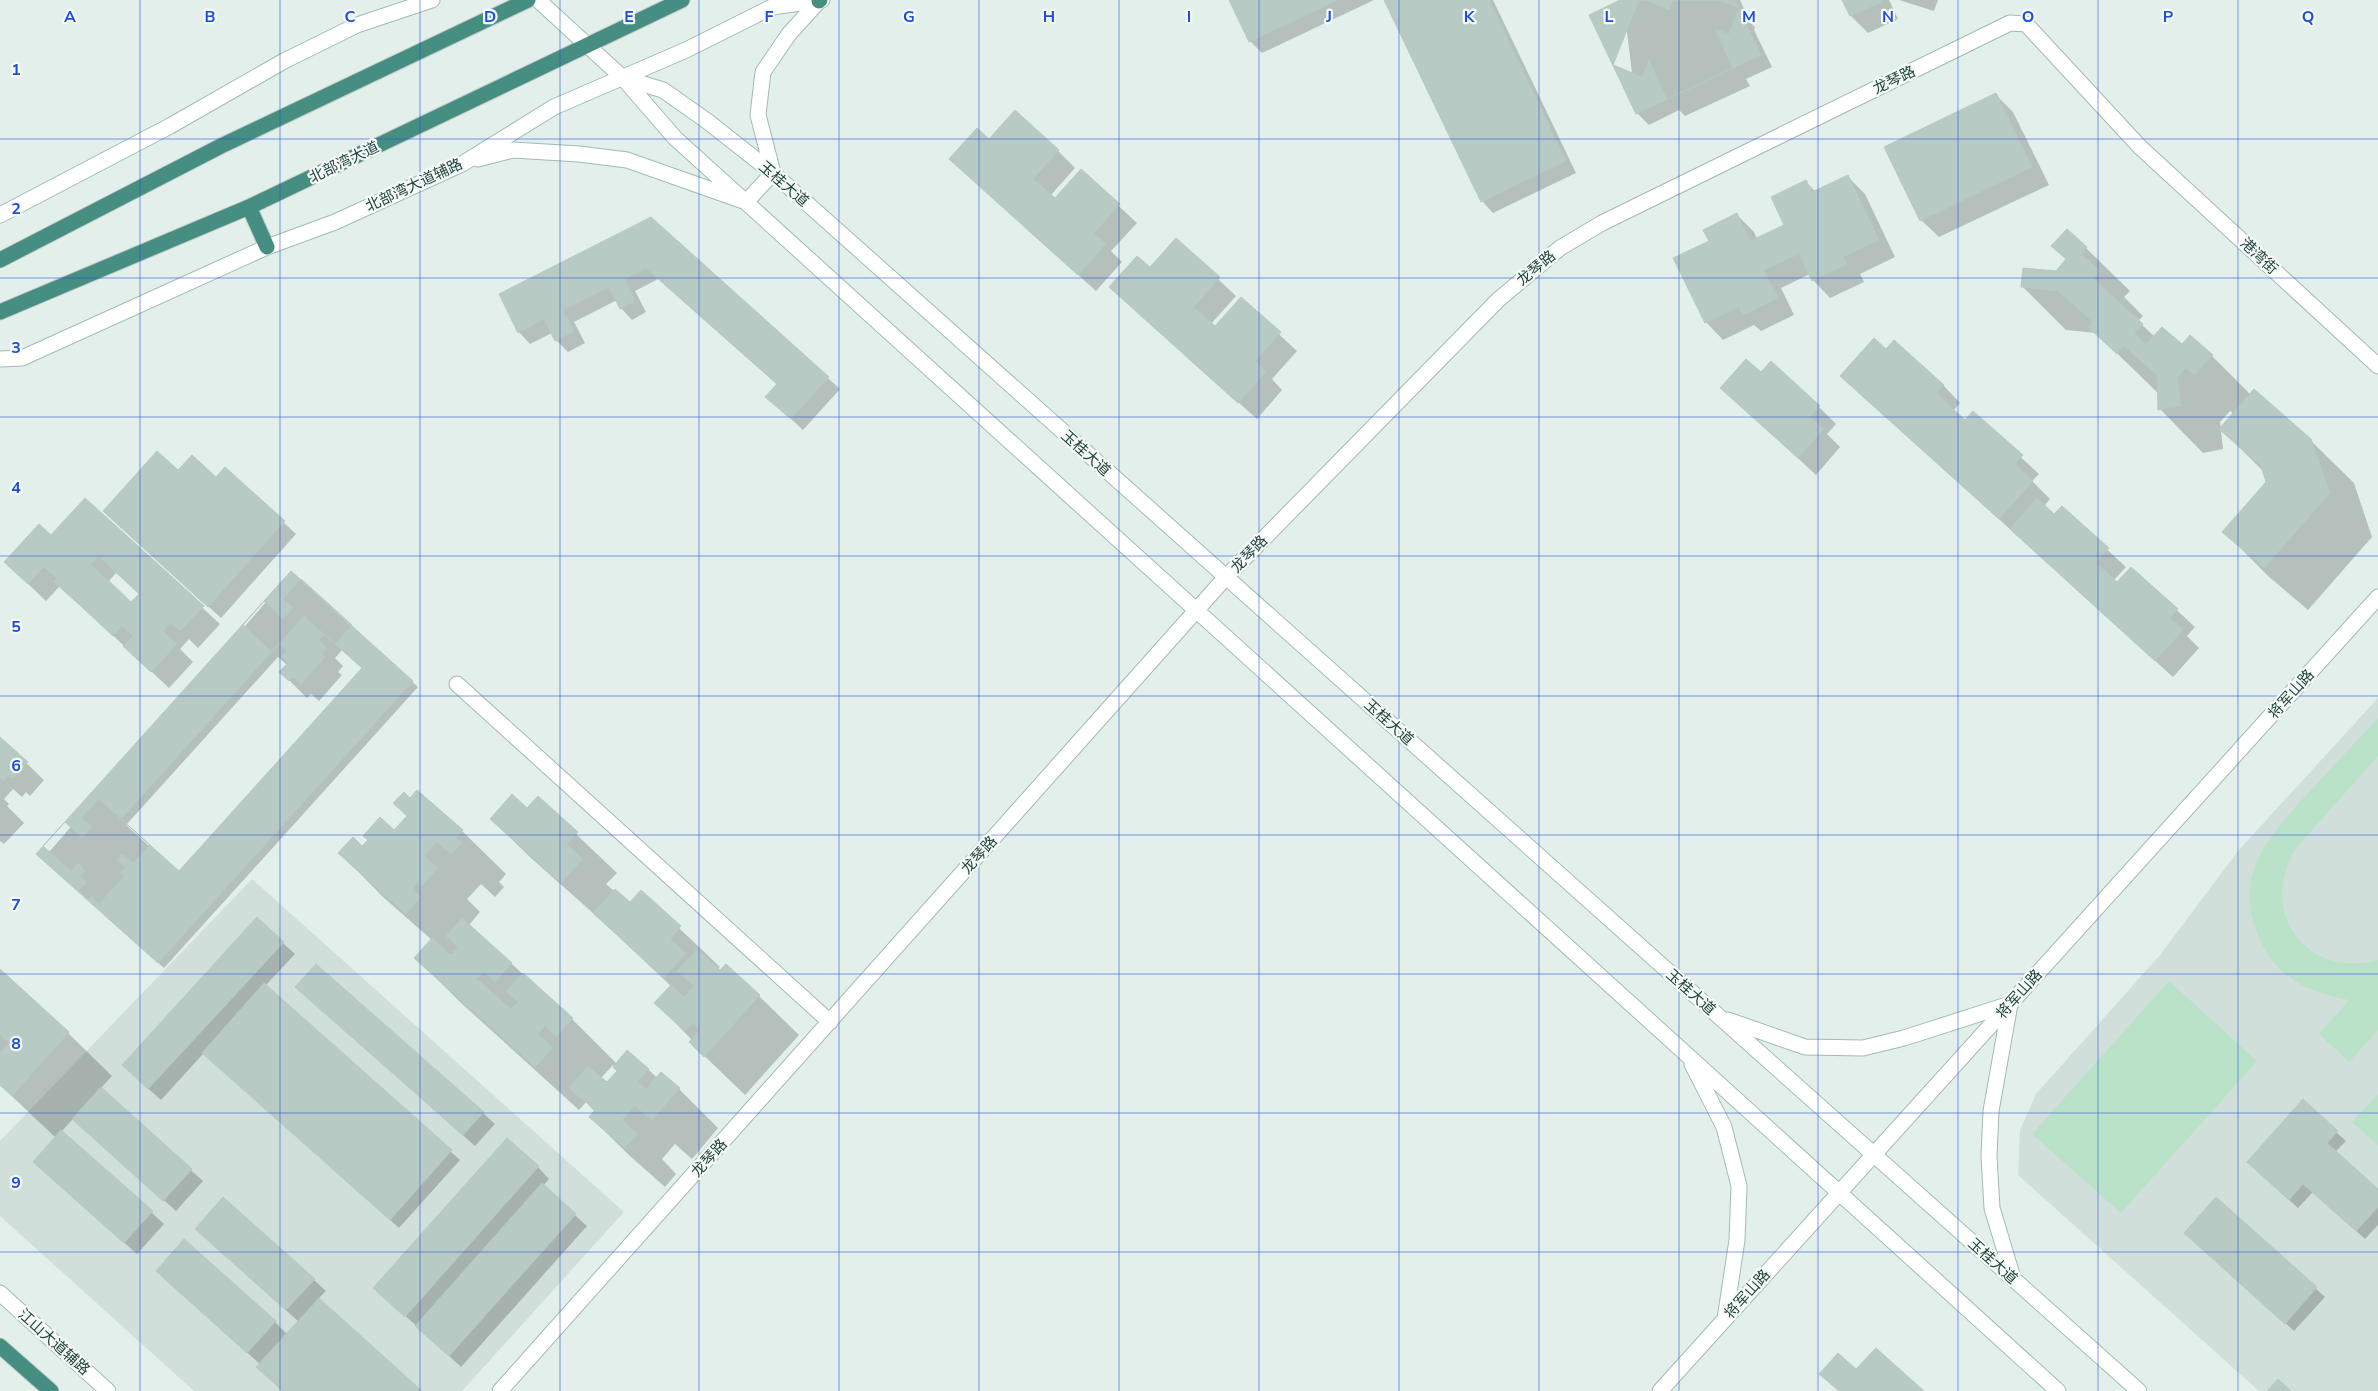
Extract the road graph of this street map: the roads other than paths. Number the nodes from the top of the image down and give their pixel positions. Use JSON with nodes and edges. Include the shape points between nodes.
{"nodes":[{"id":1,"x":432,"y":0,"type":"edge"},
{"id":2,"x":528,"y":0,"type":"edge"},
{"id":3,"x":538,"y":0,"type":"edge"},
{"id":4,"x":682,"y":0,"type":"edge"},
{"id":5,"x":821,"y":0,"type":"edge"},
{"id":6,"x":588,"y":46,"type":"junction"},
{"id":7,"x":623,"y":78,"type":"junction"},
{"id":8,"x":2140,"y":147,"type":"joint"},
{"id":9,"x":462,"y":164,"type":"junction"},
{"id":10,"x":773,"y":174,"type":"junction"},
{"id":11,"x":746,"y":202,"type":"junction"},
{"id":12,"x":249,"y":207,"type":"junction"},
{"id":13,"x":0,"y":215,"type":"edge"},
{"id":14,"x":267,"y":247,"type":"junction"},
{"id":15,"x":0,"y":260,"type":"edge"},
{"id":16,"x":0,"y":312,"type":"edge"},
{"id":17,"x":0,"y":359,"type":"edge"},
{"id":18,"x":2378,"y":366,"type":"edge"},
{"id":19,"x":1226,"y":577,"type":"junction"},
{"id":20,"x":2378,"y":597,"type":"edge"},
{"id":21,"x":1196,"y":610,"type":"junction"},
{"id":22,"x":457,"y":684,"type":"dead end"},
{"id":23,"x":2010,"y":1004,"type":"junction"},
{"id":24,"x":1719,"y":1017,"type":"junction"},
{"id":25,"x":830,"y":1022,"type":"junction"},
{"id":26,"x":1688,"y":1056,"type":"junction"},
{"id":27,"x":1874,"y":1154,"type":"junction"},
{"id":28,"x":1840,"y":1192,"type":"junction"},
{"id":29,"x":2013,"y":1278,"type":"junction"},
{"id":30,"x":0,"y":1293,"type":"edge"},
{"id":31,"x":1725,"y":1319,"type":"junction"},
{"id":32,"x":0,"y":1346,"type":"edge"},
{"id":33,"x":51,"y":1391,"type":"edge"},
{"id":34,"x":108,"y":1391,"type":"edge"},
{"id":35,"x":500,"y":1391,"type":"edge"},
{"id":36,"x":1660,"y":1391,"type":"edge"},
{"id":37,"x":2058,"y":1391,"type":"edge"},
{"id":38,"x":2139,"y":1391,"type":"edge"}],
"edges":[{"from":1,"to":13,"type":"main road","via":[[357,25],[284,60],[170,126]]},
{"from":2,"to":15,"type":"highway","via":[[221,146]]},
{"from":3,"to":6,"type":"main road","name":"玉桂大道"},
{"from":4,"to":6,"type":"highway","name":"北部湾大道"},
{"from":5,"to":7,"type":"main road","name":"北部湾大道辅路","via":[[772,7]]},
{"from":5,"to":10,"type":"main road","via":[[789,34],[763,72],[758,115]]},
{"from":6,"to":7,"type":"main road","name":"玉桂大道"},
{"from":6,"to":12,"type":"highway","name":"北部湾大道"},
{"from":7,"to":9,"type":"main road","name":"北部湾大道辅路","via":[[554,108]]},
{"from":7,"to":10,"type":"main road","name":"玉桂大道","via":[[663,90],[708,121]]},
{"from":7,"to":11,"type":"main road","name":"玉桂大道","via":[[675,138]]},
{"from":8,"to":18,"type":"main road","name":"港湾街"},
{"from":8,"to":19,"type":"main road","name":"龙琴路","via":[[2026,24],[2010,23],[1602,223],[1560,248],[1498,300]]},
{"from":9,"to":11,"type":"main road","via":[[514,150],[627,160]]},
{"from":9,"to":14,"type":"main road","name":"北部湾大道辅路","via":[[335,222]]},
{"from":10,"to":11,"type":"main road"},
{"from":10,"to":19,"type":"main road","name":"玉桂大道"},
{"from":11,"to":21,"type":"main road","name":"玉桂大道"},
{"from":12,"to":14,"type":"highway"},
{"from":12,"to":16,"type":"highway","name":"北部湾大道"},
{"from":14,"to":17,"type":"main road","name":"北部湾大道辅路","via":[[22,358]]},
{"from":19,"to":21,"type":"main road","name":"龙琴路"},
{"from":19,"to":24,"type":"main road","name":"玉桂大道"},
{"from":20,"to":23,"type":"main road","name":"将军山路"},
{"from":21,"to":25,"type":"main road","name":"龙琴路"},
{"from":21,"to":26,"type":"main road","name":"玉桂大道"},
{"from":22,"to":25,"type":"main road"},
{"from":23,"to":24,"type":"main road","via":[[1862,1048],[1805,1047]]},
{"from":23,"to":27,"type":"main road","name":"将军山路"},
{"from":23,"to":29,"type":"main road","via":[[1990,1111],[1989,1156],[1992,1208]]},
{"from":24,"to":27,"type":"main road","name":"玉桂大道"},
{"from":25,"to":35,"type":"main road","name":"龙琴路"},
{"from":26,"to":28,"type":"main road","name":"玉桂大道"},
{"from":26,"to":31,"type":"main road","via":[[1724,1127],[1739,1186],[1737,1240]]},
{"from":27,"to":28,"type":"main road","name":"将军山路"},
{"from":27,"to":29,"type":"main road","name":"玉桂大道"},
{"from":28,"to":31,"type":"main road","name":"将军山路"},
{"from":28,"to":37,"type":"main road","name":"玉桂大道"},
{"from":29,"to":38,"type":"main road","name":"玉桂大道"},
{"from":30,"to":34,"type":"main road","name":"江山大道辅路"},
{"from":31,"to":36,"type":"main road","name":"将军山路"},
{"from":32,"to":33,"type":"highway"}]}
